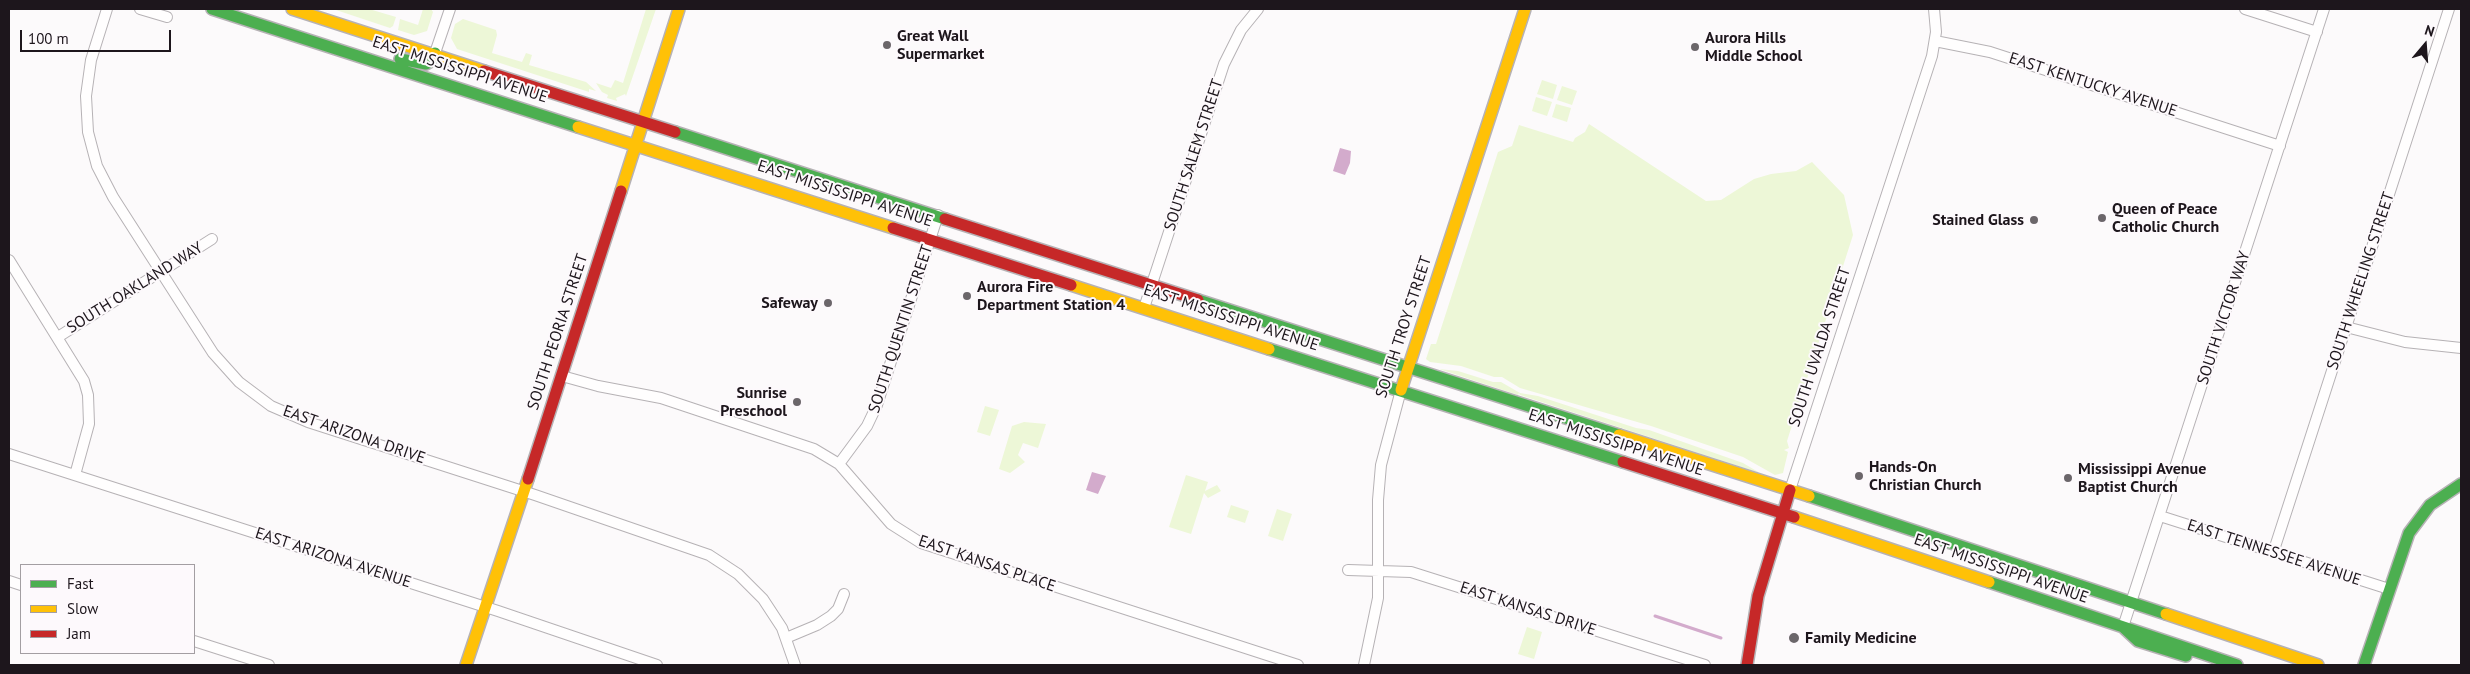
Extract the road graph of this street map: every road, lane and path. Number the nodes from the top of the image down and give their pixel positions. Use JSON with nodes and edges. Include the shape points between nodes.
{"nodes":[{"id":1,"x":107,"y":9,"type":"edge"},
{"id":2,"x":140,"y":9,"type":"edge"},
{"id":3,"x":212,"y":9,"type":"edge"},
{"id":4,"x":292,"y":9,"type":"edge"},
{"id":5,"x":450,"y":9,"type":"edge"},
{"id":6,"x":678,"y":9,"type":"edge"},
{"id":7,"x":1258,"y":9,"type":"edge"},
{"id":8,"x":1525,"y":9,"type":"edge"},
{"id":9,"x":1934,"y":9,"type":"edge"},
{"id":10,"x":2245,"y":9,"type":"edge"},
{"id":11,"x":2324,"y":9,"type":"edge"},
{"id":12,"x":2450,"y":9,"type":"edge"},
{"id":13,"x":167,"y":17,"type":"dead end"},
{"id":14,"x":2317,"y":32,"type":"junction"},
{"id":15,"x":1936,"y":41,"type":"junction"},
{"id":16,"x":333,"y":47,"type":"junction"},
{"id":17,"x":435,"y":53,"type":"junction"},
{"id":18,"x":643,"y":120,"type":"junction"},
{"id":19,"x":635,"y":143,"type":"junction"},
{"id":20,"x":2280,"y":146,"type":"junction"},
{"id":21,"x":938,"y":215,"type":"junction"},
{"id":22,"x":930,"y":239,"type":"junction"},
{"id":23,"x":212,"y":240,"type":"dead end"},
{"id":24,"x":9,"y":260,"type":"edge"},
{"id":25,"x":160,"y":272,"type":"junction"},
{"id":26,"x":1152,"y":284,"type":"junction"},
{"id":27,"x":1144,"y":308,"type":"junction"},
{"id":28,"x":2346,"y":327,"type":"junction"},
{"id":29,"x":58,"y":337,"type":"junction"},
{"id":30,"x":2461,"y":348,"type":"edge"},
{"id":31,"x":1408,"y":367,"type":"junction"},
{"id":32,"x":562,"y":376,"type":"junction"},
{"id":33,"x":1400,"y":390,"type":"junction"},
{"id":34,"x":9,"y":454,"type":"edge"},
{"id":35,"x":839,"y":464,"type":"junction"},
{"id":36,"x":75,"y":475,"type":"junction"},
{"id":37,"x":2461,"y":484,"type":"edge"},
{"id":38,"x":1790,"y":490,"type":"junction"},
{"id":39,"x":524,"y":492,"type":"junction"},
{"id":40,"x":1783,"y":514,"type":"junction"},
{"id":41,"x":2160,"y":516,"type":"junction"},
{"id":42,"x":2273,"y":553,"type":"junction"},
{"id":43,"x":1348,"y":570,"type":"dead end"},
{"id":44,"x":1380,"y":570,"type":"junction"},
{"id":45,"x":2389,"y":589,"type":"junction"},
{"id":46,"x":844,"y":594,"type":"dead end"},
{"id":47,"x":2130,"y":603,"type":"junction"},
{"id":48,"x":486,"y":607,"type":"junction"},
{"id":49,"x":2123,"y":627,"type":"junction"},
{"id":50,"x":786,"y":638,"type":"junction"},
{"id":51,"x":195,"y":641,"type":"edge"},
{"id":52,"x":269,"y":665,"type":"edge"},
{"id":53,"x":466,"y":665,"type":"edge"},
{"id":54,"x":657,"y":665,"type":"edge"},
{"id":55,"x":795,"y":665,"type":"edge"},
{"id":56,"x":1294,"y":665,"type":"edge"},
{"id":57,"x":1364,"y":665,"type":"edge"},
{"id":58,"x":1705,"y":665,"type":"edge"},
{"id":59,"x":1747,"y":665,"type":"edge"},
{"id":60,"x":2213,"y":665,"type":"edge"},
{"id":61,"x":2237,"y":665,"type":"edge"},
{"id":62,"x":2318,"y":665,"type":"edge"},
{"id":63,"x":2364,"y":665,"type":"edge"}],
"edges":[{"from":1,"to":25,"type":"street","name":"EAST ARIZONA DRIVE","via":[[88,78],[88,132],[105,183]]},
{"from":2,"to":13,"type":"street"},
{"from":3,"to":16,"type":"main road","name":"EAST MISSISSIPPI AVENUE"},
{"from":4,"to":17,"type":"main road","name":"EAST MISSISSIPPI AVENUE"},
{"from":5,"to":17,"type":"street"},
{"from":6,"to":18,"type":"main road","name":"SOUTH PEORIA STREET"},
{"from":7,"to":26,"type":"street","name":"SOUTH SALEM STREET","via":[[1241,30],[1224,64]]},
{"from":8,"to":31,"type":"main road","name":"SOUTH TROY STREET"},
{"from":9,"to":15,"type":"street"},
{"from":10,"to":14,"type":"street"},
{"from":11,"to":14,"type":"street","name":"SOUTH VICTOR WAY"},
{"from":12,"to":28,"type":"street","name":"SOUTH WHEELING STREET"},
{"from":14,"to":20,"type":"street","name":"SOUTH VICTOR WAY"},
{"from":15,"to":20,"type":"street","name":"EAST KENTUCKY AVENUE","via":[[1990,52]]},
{"from":15,"to":38,"type":"street","name":"SOUTH UVALDA STREET"},
{"from":16,"to":17,"type":"main road","via":[[419,63],[431,61]]},
{"from":16,"to":19,"type":"main road","name":"EAST MISSISSIPPI AVENUE"},
{"from":17,"to":18,"type":"main road","name":"EAST MISSISSIPPI AVENUE"},
{"from":18,"to":19,"type":"main road","name":"SOUTH PEORIA STREET"},
{"from":18,"to":21,"type":"main road","name":"EAST MISSISSIPPI AVENUE"},
{"from":19,"to":22,"type":"main road","name":"EAST MISSISSIPPI AVENUE"},
{"from":19,"to":32,"type":"main road","name":"SOUTH PEORIA STREET"},
{"from":20,"to":41,"type":"street","name":"SOUTH VICTOR WAY"},
{"from":21,"to":22,"type":"street","name":"SOUTH QUENTIN STREET"},
{"from":21,"to":26,"type":"main road","name":"EAST MISSISSIPPI AVENUE"},
{"from":22,"to":27,"type":"main road","name":"EAST MISSISSIPPI AVENUE"},
{"from":22,"to":35,"type":"street","name":"SOUTH QUENTIN STREET","via":[[877,405],[868,426]]},
{"from":23,"to":25,"type":"street","name":"SOUTH OAKLAND WAY"},
{"from":24,"to":29,"type":"street"},
{"from":25,"to":29,"type":"street","name":"SOUTH OAKLAND WAY"},
{"from":25,"to":39,"type":"street","name":"EAST ARIZONA DRIVE","via":[[225,368],[271,406],[308,422]]},
{"from":26,"to":27,"type":"street","name":"SOUTH SALEM STREET"},
{"from":26,"to":31,"type":"main road","name":"EAST MISSISSIPPI AVENUE"},
{"from":27,"to":33,"type":"main road","name":"EAST MISSISSIPPI AVENUE"},
{"from":28,"to":30,"type":"street","via":[[2404,342]]},
{"from":28,"to":42,"type":"street","name":"SOUTH WHEELING STREET"},
{"from":29,"to":36,"type":"street","via":[[78,368],[89,402],[86,438]]},
{"from":31,"to":33,"type":"main road","name":"SOUTH TROY STREET"},
{"from":31,"to":38,"type":"main road","name":"EAST MISSISSIPPI AVENUE"},
{"from":32,"to":35,"type":"street","name":"EAST KANSAS PLACE","via":[[661,398],[802,445]]},
{"from":32,"to":39,"type":"main road","name":"SOUTH PEORIA STREET"},
{"from":33,"to":40,"type":"main road","name":"EAST MISSISSIPPI AVENUE"},
{"from":33,"to":44,"type":"street","name":"SOUTH TROY STREET","via":[[1380,474]]},
{"from":34,"to":36,"type":"street","name":"EAST ARIZONA AVENUE"},
{"from":35,"to":56,"type":"street","name":"EAST KANSAS PLACE","via":[[891,524],[921,543]]},
{"from":36,"to":48,"type":"street","name":"EAST ARIZONA AVENUE"},
{"from":37,"to":45,"type":"main road","via":[[2437,499],[2419,518],[2402,549]]},
{"from":38,"to":40,"type":"main road","name":"SOUTH UVALDA STREET"},
{"from":38,"to":47,"type":"main road","name":"EAST MISSISSIPPI AVENUE"},
{"from":39,"to":48,"type":"main road","name":"SOUTH PEORIA STREET"},
{"from":39,"to":50,"type":"street","name":"EAST ARIZONA DRIVE","via":[[709,555],[752,586],[773,613]]},
{"from":40,"to":49,"type":"main road","name":"EAST MISSISSIPPI AVENUE"},
{"from":40,"to":59,"type":"main road","name":"SOUTH UVALDA STREET","via":[[1758,596]]},
{"from":41,"to":42,"type":"street","name":"EAST TENNESSEE AVENUE"},
{"from":41,"to":47,"type":"street","name":"SOUTH VICTOR WAY"},
{"from":42,"to":45,"type":"street","name":"EAST TENNESSEE AVENUE"},
{"from":43,"to":44,"type":"street","name":"EAST KANSAS DRIVE"},
{"from":44,"to":57,"type":"street","name":"SOUTH TROY STREET","via":[[1375,620]]},
{"from":44,"to":58,"type":"street","name":"EAST KANSAS DRIVE","via":[[1411,572]]},
{"from":45,"to":63,"type":"main road"},
{"from":46,"to":50,"type":"street","via":[[831,616]]},
{"from":47,"to":49,"type":"street","name":"SOUTH VICTOR WAY"},
{"from":47,"to":62,"type":"main road","name":"EAST MISSISSIPPI AVENUE"},
{"from":48,"to":53,"type":"main road","name":"SOUTH PEORIA STREET"},
{"from":48,"to":54,"type":"street","name":"EAST ARIZONA AVENUE"},
{"from":49,"to":60,"type":"main road","via":[[2138,641]]},
{"from":49,"to":61,"type":"main road","name":"EAST MISSISSIPPI AVENUE"},
{"from":50,"to":55,"type":"street","name":"EAST ARIZONA DRIVE"},
{"from":51,"to":52,"type":"street"}]}
